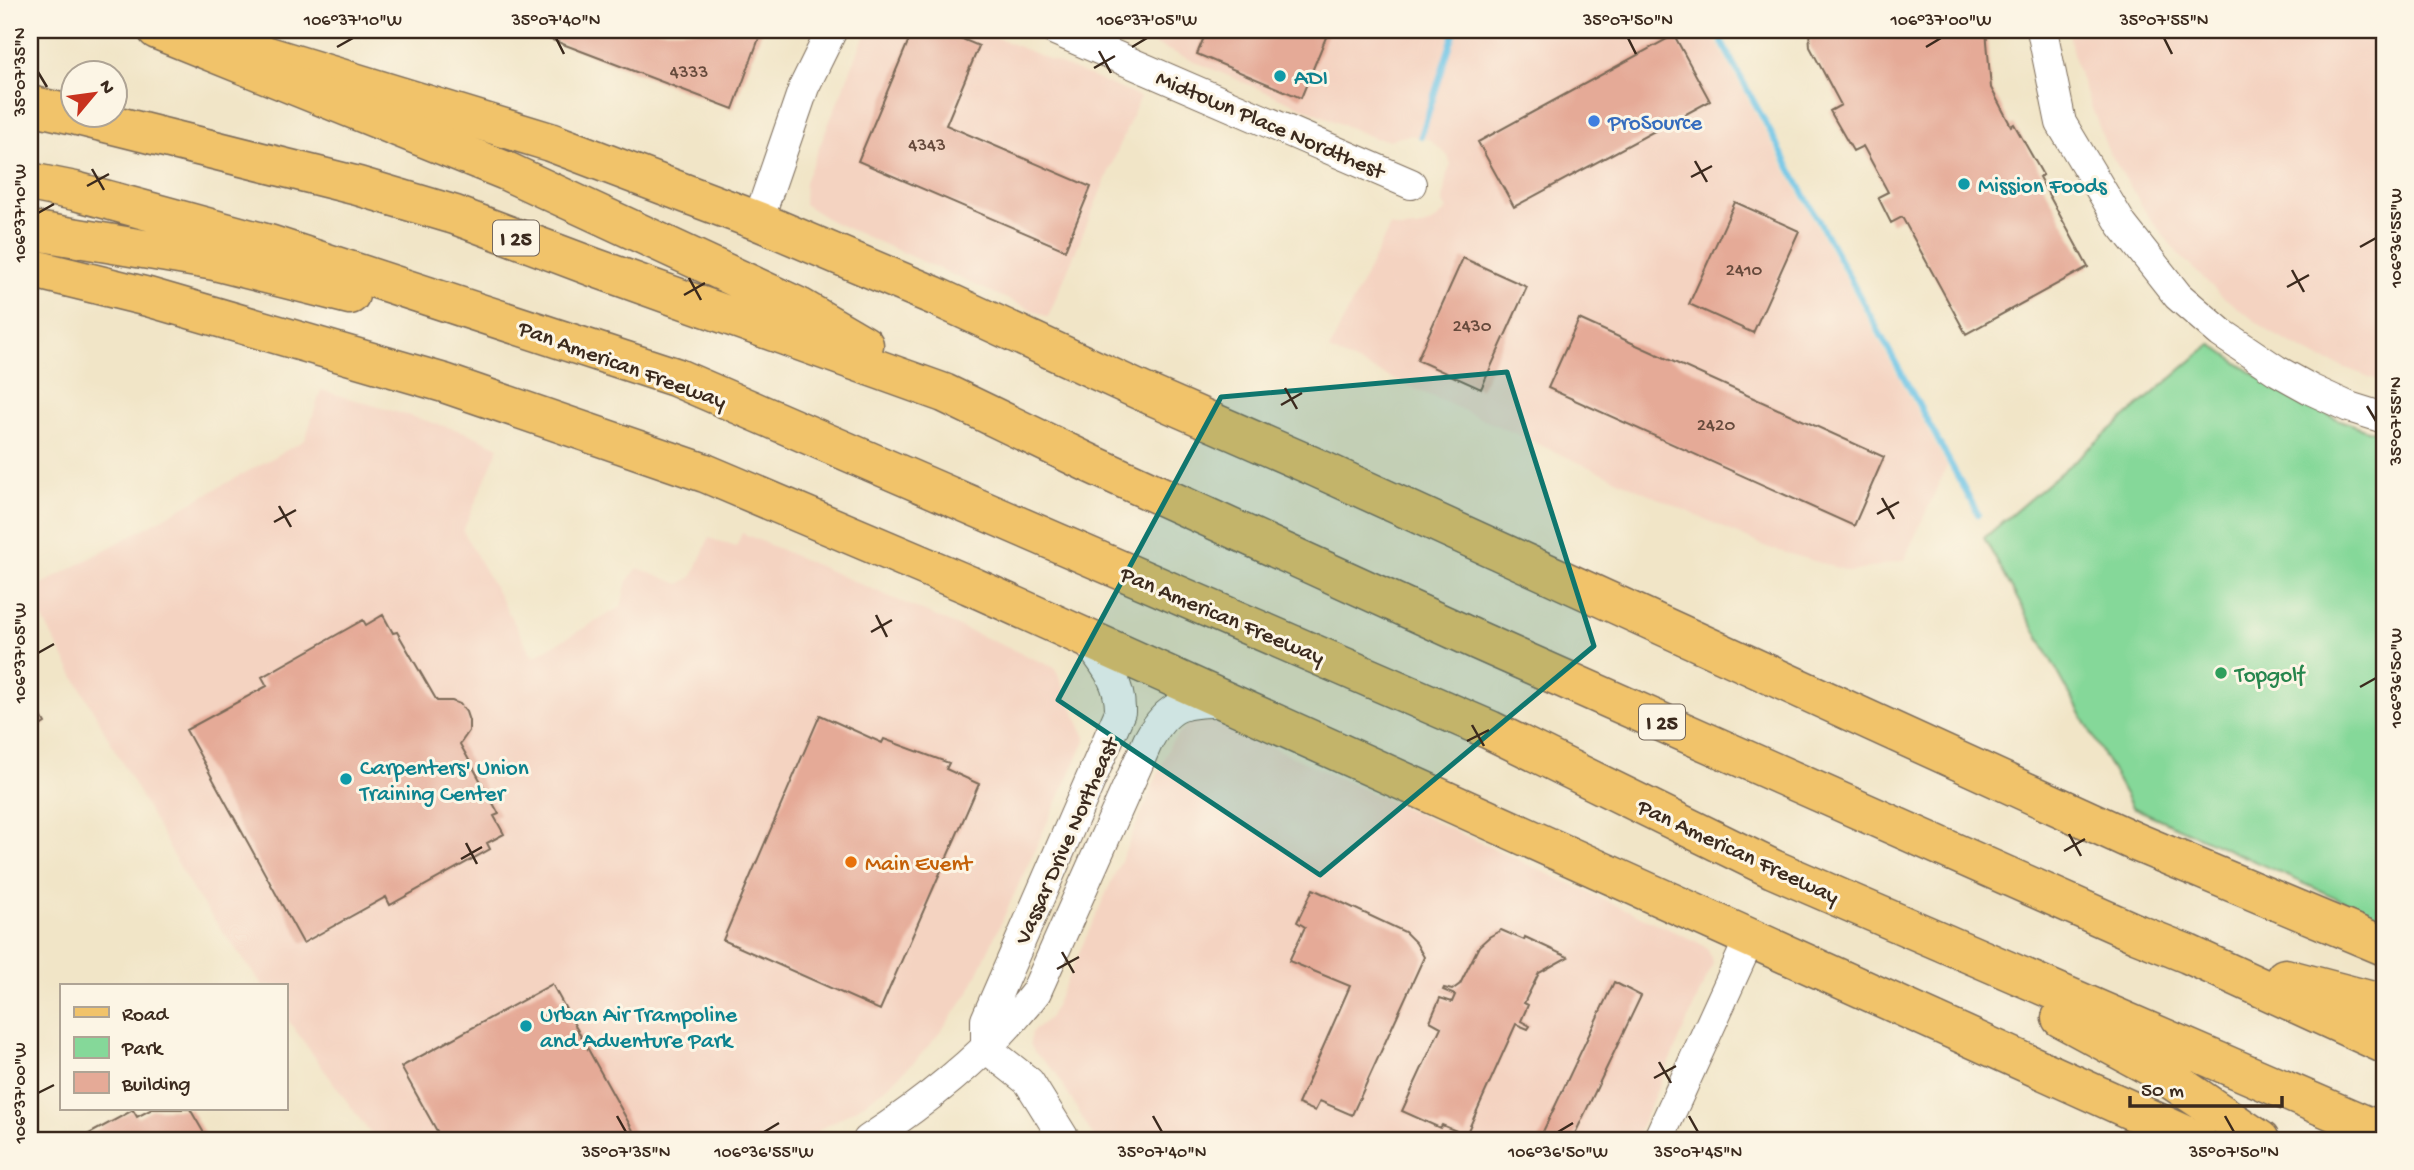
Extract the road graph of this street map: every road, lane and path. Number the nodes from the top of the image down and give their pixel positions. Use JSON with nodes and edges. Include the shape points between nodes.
{"nodes":[{"id":1,"x":157,"y":30,"type":"edge"},
{"id":2,"x":180,"y":30,"type":"edge"},
{"id":3,"x":832,"y":30,"type":"edge"},
{"id":4,"x":1055,"y":30,"type":"edge"},
{"id":5,"x":2042,"y":30,"type":"edge"},
{"id":6,"x":30,"y":106,"type":"edge"},
{"id":7,"x":60,"y":112,"type":"edge"},
{"id":8,"x":130,"y":129,"type":"edge"},
{"id":9,"x":30,"y":182,"type":"edge"},
{"id":10,"x":1411,"y":184,"type":"dead end"},
{"id":11,"x":758,"y":221,"type":"junction"},
{"id":12,"x":30,"y":230,"type":"edge"},
{"id":13,"x":30,"y":268,"type":"edge"},
{"id":14,"x":517,"y":325,"type":"junction"},
{"id":15,"x":944,"y":393,"type":"junction"},
{"id":16,"x":2384,"y":418,"type":"edge"},
{"id":17,"x":1084,"y":638,"type":"junction"},
{"id":18,"x":1231,"y":702,"type":"junction"},
{"id":19,"x":1773,"y":869,"type":"junction"},
{"id":20,"x":1749,"y":937,"type":"junction"},
{"id":21,"x":2384,"y":946,"type":"edge"},
{"id":22,"x":2188,"y":954,"type":"junction"},
{"id":23,"x":2384,"y":1004,"type":"edge"},
{"id":24,"x":2384,"y":1044,"type":"edge"},
{"id":25,"x":986,"y":1048,"type":"junction"},
{"id":26,"x":2384,"y":1133,"type":"edge"},
{"id":27,"x":868,"y":1140,"type":"edge"},
{"id":28,"x":1065,"y":1140,"type":"edge"},
{"id":29,"x":1658,"y":1140,"type":"edge"},
{"id":30,"x":2197,"y":1140,"type":"edge"},
{"id":31,"x":2260,"y":1140,"type":"edge"}],
"edges":[{"from":1,"to":15,"type":"main road","via":[[506,171],[799,307]]},
{"from":2,"to":11,"type":"main road","via":[[550,142]]},
{"from":3,"to":11,"type":"street","via":[[804,87]]},
{"from":4,"to":10,"type":"street","name":"Midtown Place Nordthest"},
{"from":5,"to":16,"type":"street","via":[[2061,123],[2122,225],[2178,296],[2221,333],[2276,370],[2349,407]]},
{"from":6,"to":7,"type":"main road","number":"I 25"},
{"from":8,"to":15,"type":"main road","number":"I 25","via":[[455,215]]},
{"from":9,"to":14,"type":"main road","name":"Pan American Freeway","via":[[270,244]]},
{"from":11,"to":21,"type":"main road","via":[[1315,467],[2136,842]]},
{"from":12,"to":14,"type":"main road","via":[[215,261],[344,293],[419,318]]},
{"from":13,"to":17,"type":"main road","via":[[148,296],[533,412],[705,473]]},
{"from":14,"to":19,"type":"main road","name":"Pan American Freeway","via":[[676,377],[1490,730]]},
{"from":15,"to":22,"type":"main road","number":"I 25","via":[[1467,635]]},
{"from":17,"to":18,"type":"main road"},
{"from":17,"to":25,"type":"street","name":"Vassar Drive Northeast","via":[[1117,685],[1120,712],[986,1020]]},
{"from":18,"to":20,"type":"main road"},
{"from":18,"to":25,"type":"street","name":"Vassar Drive Northeast","via":[[1193,702],[1164,716],[1157,725],[1036,992]]},
{"from":19,"to":26,"type":"main road","name":"Pan American Freeway"},
{"from":19,"to":31,"type":"main road","via":[[2157,1070]]},
{"from":20,"to":29,"type":"street"},
{"from":20,"to":30,"type":"main road"},
{"from":22,"to":23,"type":"main road"},
{"from":22,"to":24,"type":"main road","number":"I 25"},
{"from":25,"to":27,"type":"street","name":"Vassar Drive Northeast"},
{"from":25,"to":28,"type":"street","via":[[1029,1082]]}]}
